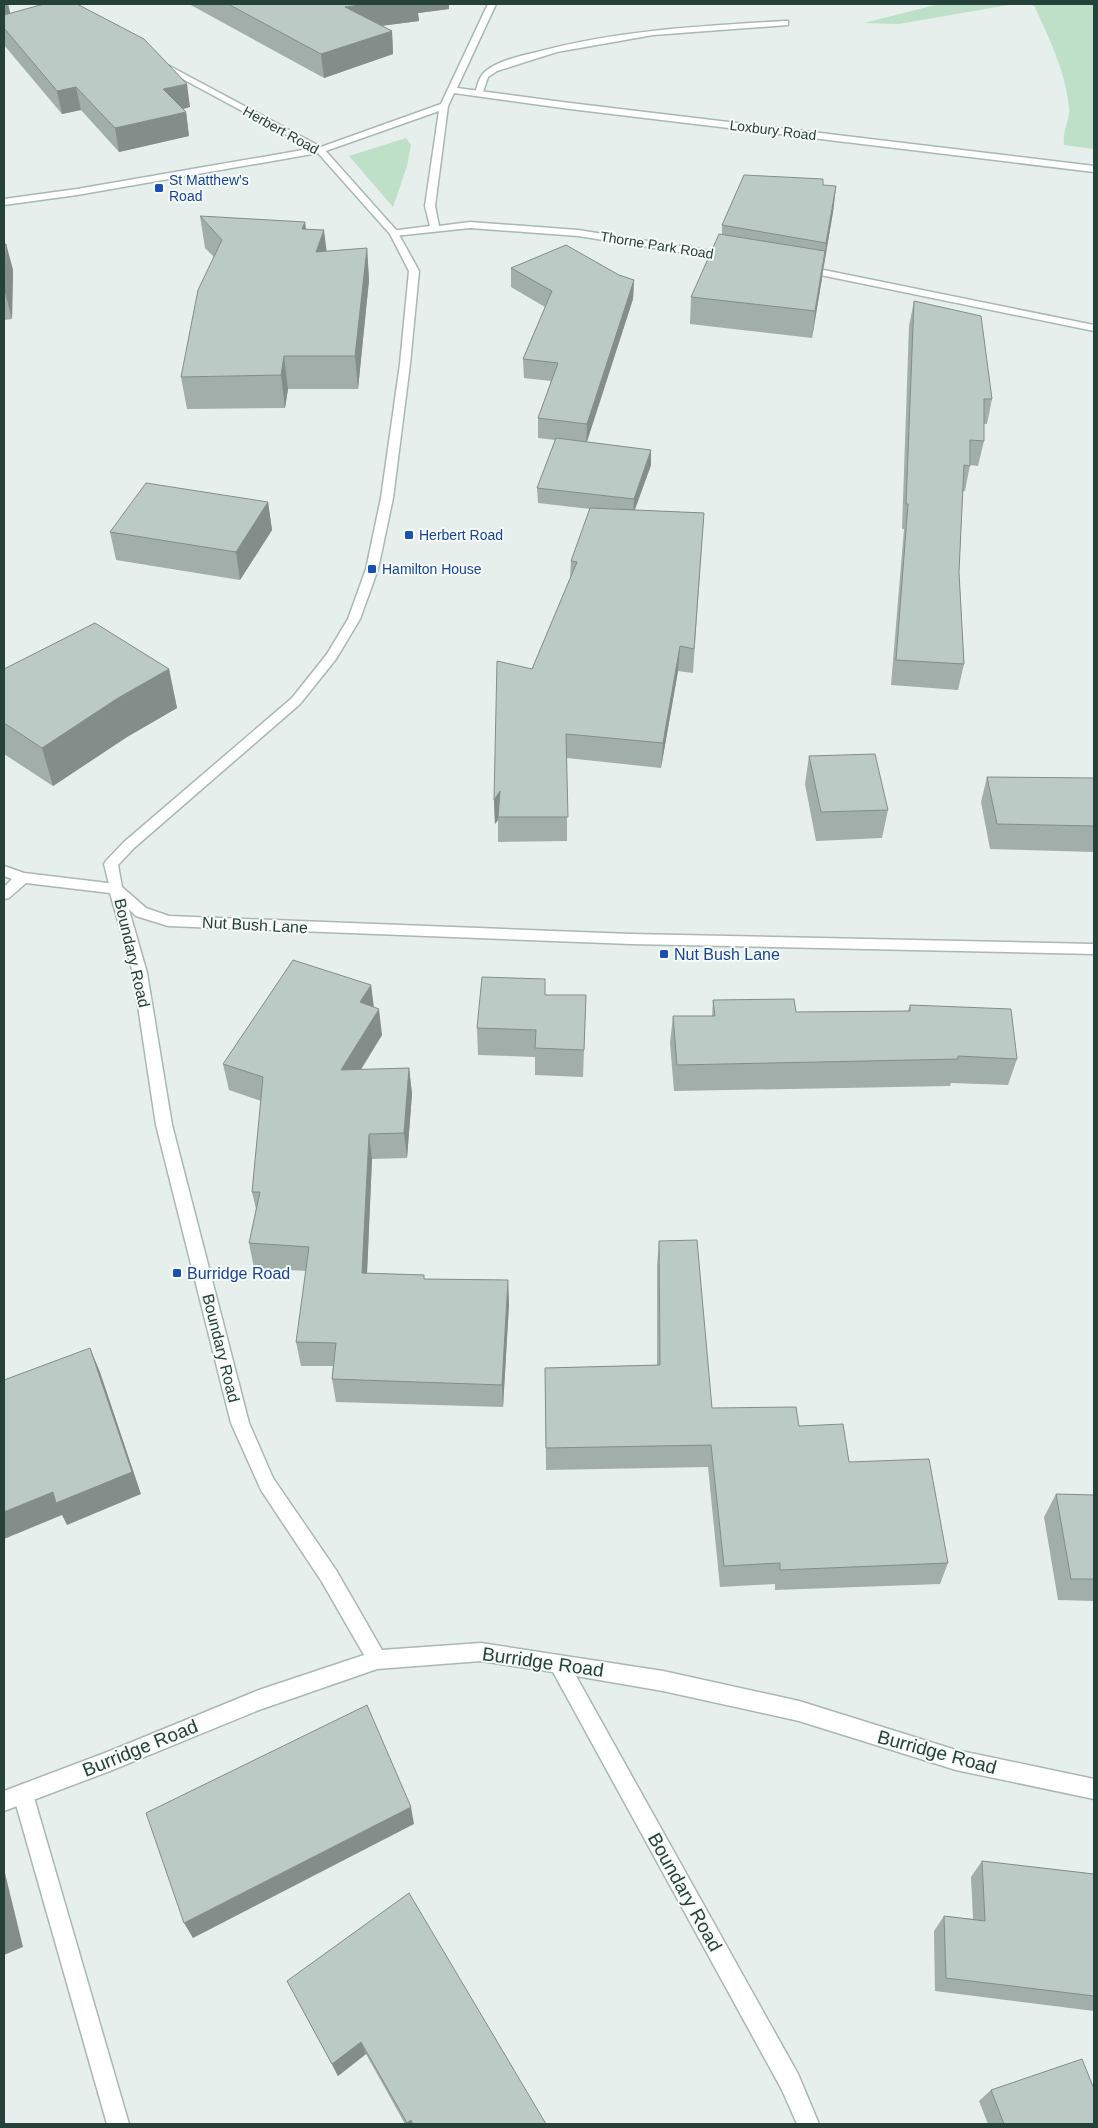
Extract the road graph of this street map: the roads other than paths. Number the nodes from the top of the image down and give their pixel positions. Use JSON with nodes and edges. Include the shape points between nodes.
{"nodes":[{"id":1,"x":492,"y":4,"type":"edge"},
{"id":2,"x":785,"y":23,"type":"dead end"},
{"id":3,"x":150,"y":59,"type":"edge"},
{"id":4,"x":453,"y":90,"type":"junction"},
{"id":5,"x":479,"y":93,"type":"junction"},
{"id":6,"x":444,"y":106,"type":"junction"},
{"id":7,"x":320,"y":150,"type":"junction"},
{"id":8,"x":1094,"y":169,"type":"edge"},
{"id":9,"x":4,"y":202,"type":"edge"},
{"id":10,"x":435,"y":229,"type":"junction"},
{"id":11,"x":394,"y":233,"type":"junction"},
{"id":12,"x":739,"y":258,"type":"edge"},
{"id":13,"x":796,"y":268,"type":"edge"},
{"id":14,"x":1094,"y":328,"type":"edge"},
{"id":15,"x":4,"y":871,"type":"edge"},
{"id":16,"x":23,"y":878,"type":"junction"},
{"id":17,"x":116,"y":889,"type":"junction"},
{"id":18,"x":4,"y":894,"type":"edge"},
{"id":19,"x":1094,"y":949,"type":"edge"},
{"id":20,"x":377,"y":1660,"type":"junction"},
{"id":21,"x":559,"y":1663,"type":"junction"},
{"id":22,"x":1094,"y":1789,"type":"edge"},
{"id":23,"x":23,"y":1794,"type":"junction"},
{"id":24,"x":4,"y":1801,"type":"edge"},
{"id":25,"x":118,"y":2124,"type":"edge"},
{"id":26,"x":808,"y":2124,"type":"edge"}],
"edges":[{"from":1,"to":4,"type":"street"},
{"from":2,"to":5,"type":"street","via":[[663,33],[562,48],[495,69],[485,76]]},
{"from":3,"to":7,"type":"street","name":"Herbert Road"},
{"from":4,"to":5,"type":"street","name":"Loxbury Road"},
{"from":4,"to":6,"type":"street"},
{"from":5,"to":8,"type":"street","name":"Loxbury Road"},
{"from":6,"to":7,"type":"street"},
{"from":6,"to":10,"type":"street","via":[[430,206]]},
{"from":7,"to":9,"type":"street"},
{"from":7,"to":11,"type":"street","name":"Herbert Road"},
{"from":10,"to":11,"type":"street","name":"Thorne Park Road"},
{"from":10,"to":12,"type":"street","name":"Thorne Park Road","via":[[470,225],[578,233]]},
{"from":11,"to":17,"type":"street","name":"Herbert Road","via":[[414,271],[409,324],[387,498],[372,568],[354,619],[332,656],[296,701],[111,864]]},
{"from":13,"to":14,"type":"street"},
{"from":15,"to":16,"type":"street"},
{"from":16,"to":17,"type":"street"},
{"from":16,"to":18,"type":"street"},
{"from":17,"to":19,"type":"street","name":"Nut Bush Lane","via":[[141,912],[168,922],[514,936]]},
{"from":17,"to":20,"type":"street","name":"Boundary Road","via":[[140,973],[164,1125],[240,1423],[267,1484],[329,1576]]},
{"from":20,"to":21,"type":"street","name":"Burridge Road","via":[[481,1652]]},
{"from":20,"to":23,"type":"street","name":"Burridge Road","via":[[259,1700]]},
{"from":21,"to":22,"type":"street","name":"Burridge Road","via":[[663,1681],[799,1711],[956,1760]]},
{"from":21,"to":26,"type":"street","name":"Boundary Road","via":[[790,2082]]},
{"from":23,"to":24,"type":"street","name":"Burridge Road"},
{"from":23,"to":25,"type":"street"}]}
